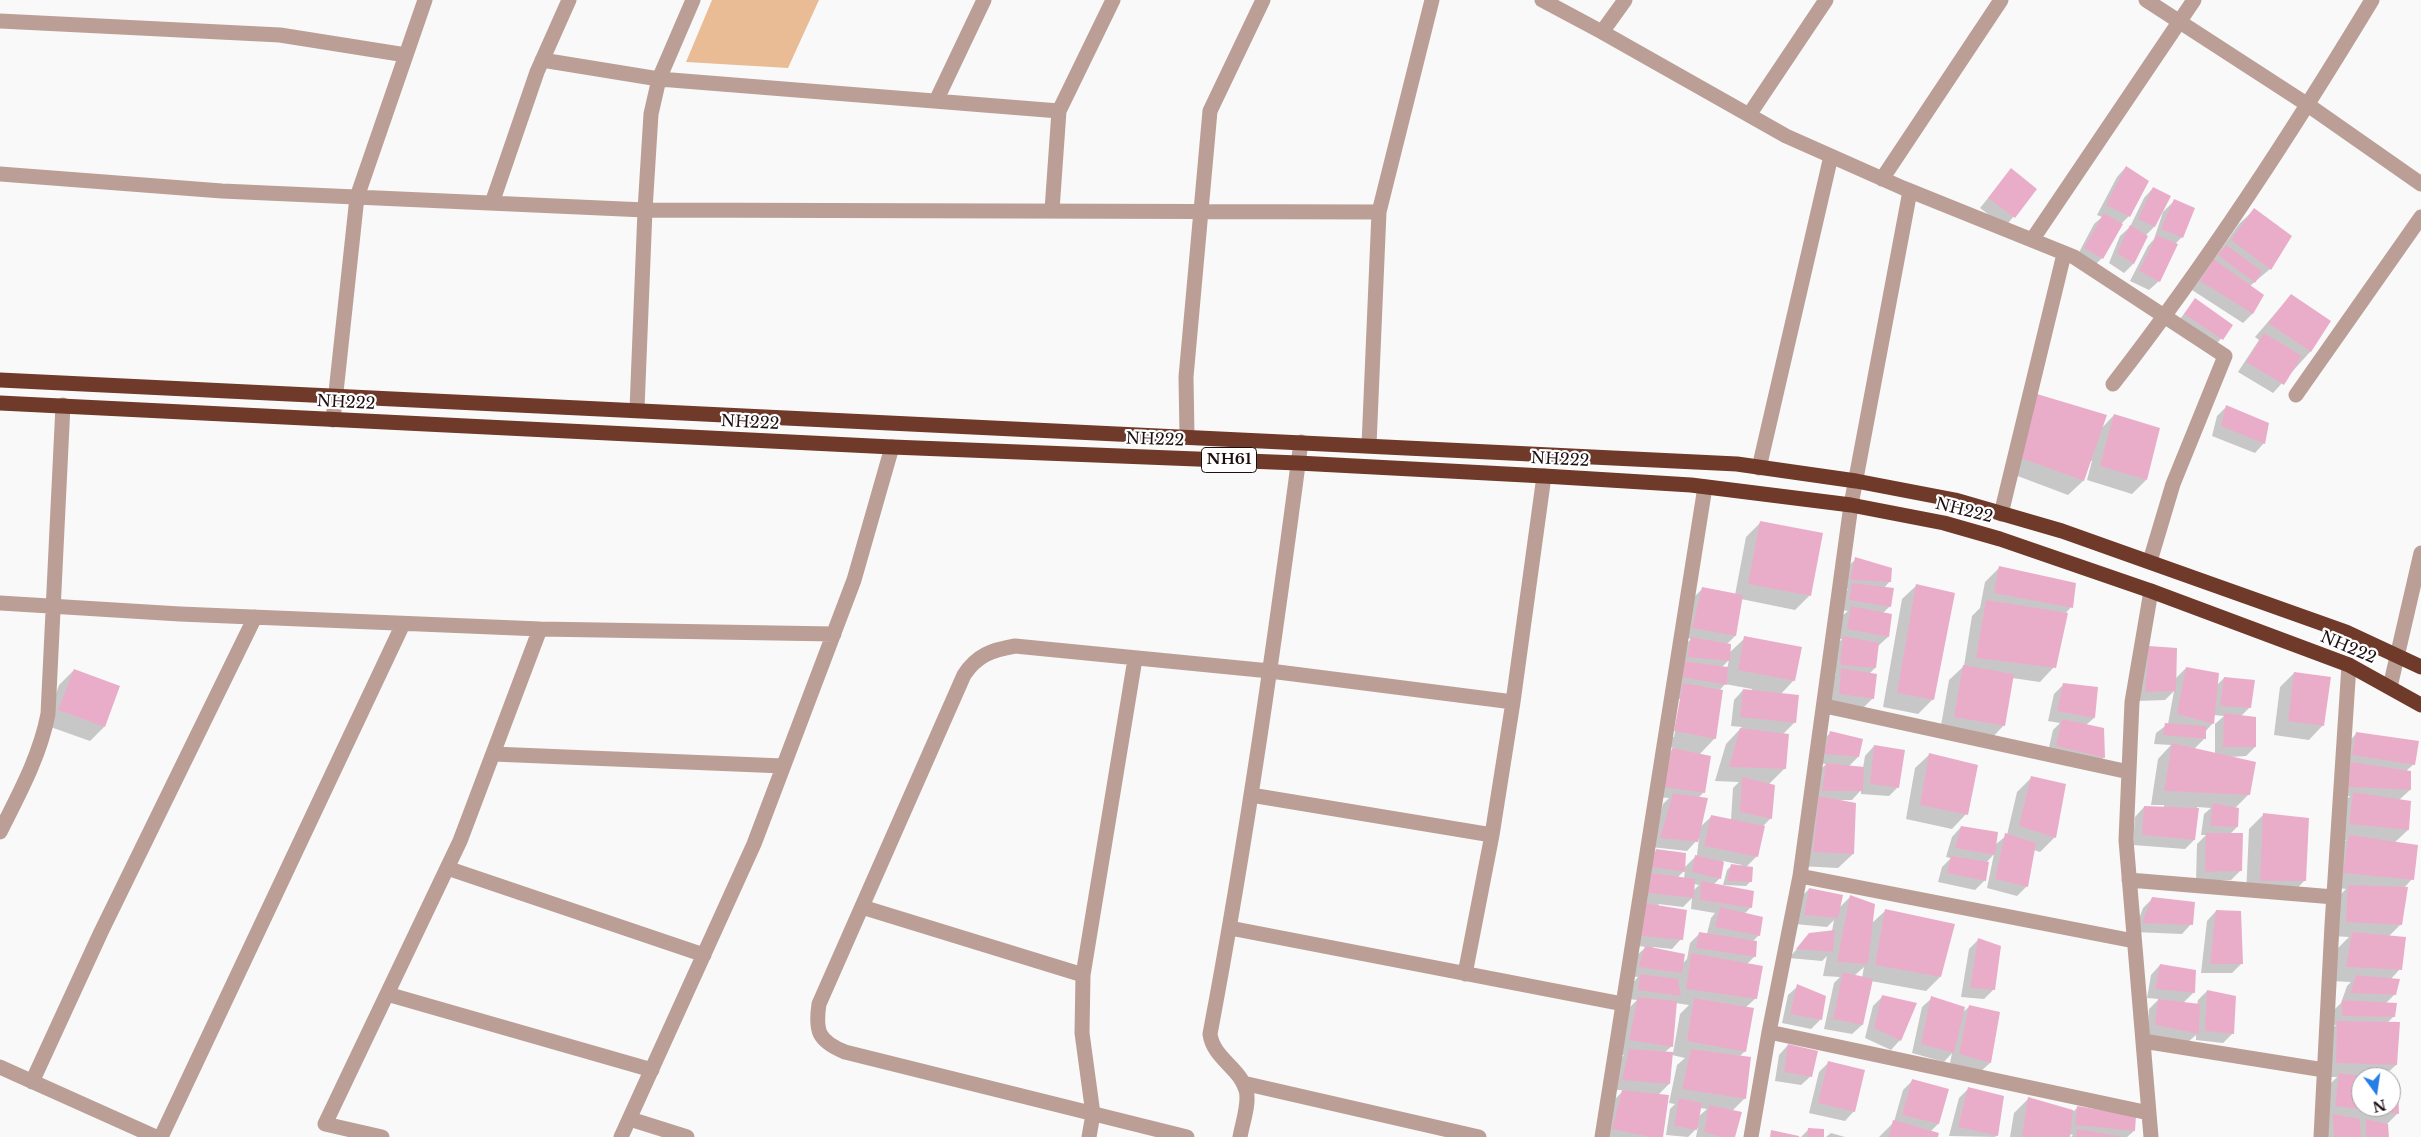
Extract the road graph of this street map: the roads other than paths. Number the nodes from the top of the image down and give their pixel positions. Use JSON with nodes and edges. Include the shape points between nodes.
{"nodes":[{"id":1,"x":425,"y":0,"type":"edge"},
{"id":2,"x":568,"y":0,"type":"edge"},
{"id":3,"x":693,"y":0,"type":"edge"},
{"id":4,"x":984,"y":0,"type":"edge"},
{"id":5,"x":1113,"y":0,"type":"edge"},
{"id":6,"x":1263,"y":0,"type":"edge"},
{"id":7,"x":1432,"y":0,"type":"edge"},
{"id":8,"x":1542,"y":0,"type":"edge"},
{"id":9,"x":1625,"y":0,"type":"edge"},
{"id":10,"x":1826,"y":0,"type":"edge"},
{"id":11,"x":2001,"y":0,"type":"edge"},
{"id":12,"x":2146,"y":0,"type":"edge"},
{"id":13,"x":2194,"y":0,"type":"edge"},
{"id":14,"x":2372,"y":0,"type":"edge"},
{"id":15,"x":0,"y":21,"type":"edge"},
{"id":16,"x":2180,"y":22,"type":"junction"},
{"id":17,"x":1602,"y":32,"type":"junction"},
{"id":18,"x":406,"y":55,"type":"junction"},
{"id":19,"x":542,"y":60,"type":"junction"},
{"id":20,"x":659,"y":79,"type":"junction"},
{"id":21,"x":936,"y":101,"type":"junction"},
{"id":22,"x":2308,"y":105,"type":"junction"},
{"id":23,"x":1059,"y":111,"type":"junction"},
{"id":24,"x":1749,"y":115,"type":"junction"},
{"id":25,"x":1831,"y":156,"type":"junction"},
{"id":26,"x":0,"y":174,"type":"edge"},
{"id":27,"x":1882,"y":179,"type":"junction"},
{"id":28,"x":2421,"y":184,"type":"edge"},
{"id":29,"x":1910,"y":191,"type":"junction"},
{"id":30,"x":357,"y":197,"type":"junction"},
{"id":31,"x":492,"y":203,"type":"junction"},
{"id":32,"x":645,"y":210,"type":"junction"},
{"id":33,"x":1052,"y":210,"type":"junction"},
{"id":34,"x":1201,"y":210,"type":"junction"},
{"id":35,"x":1379,"y":212,"type":"junction"},
{"id":36,"x":2421,"y":217,"type":"edge"},
{"id":37,"x":2032,"y":240,"type":"junction"},
{"id":38,"x":2064,"y":254,"type":"junction"},
{"id":39,"x":2165,"y":317,"type":"junction"},
{"id":40,"x":0,"y":380,"type":"edge"},
{"id":41,"x":2113,"y":384,"type":"dead end"},
{"id":42,"x":336,"y":395,"type":"junction"},
{"id":43,"x":2296,"y":395,"type":"dead end"},
{"id":44,"x":0,"y":403,"type":"edge"},
{"id":45,"x":63,"y":405,"type":"junction"},
{"id":46,"x":637,"y":409,"type":"junction"},
{"id":47,"x":333,"y":420,"type":"junction"},
{"id":48,"x":1187,"y":436,"type":"junction"},
{"id":49,"x":1301,"y":442,"type":"junction"},
{"id":50,"x":1369,"y":445,"type":"junction"},
{"id":51,"x":892,"y":447,"type":"junction"},
{"id":52,"x":1298,"y":463,"type":"junction"},
{"id":53,"x":1759,"y":468,"type":"junction"},
{"id":54,"x":1544,"y":476,"type":"junction"},
{"id":55,"x":1856,"y":481,"type":"junction"},
{"id":56,"x":1705,"y":487,"type":"junction"},
{"id":57,"x":1851,"y":505,"type":"junction"},
{"id":58,"x":2001,"y":514,"type":"junction"},
{"id":59,"x":2421,"y":553,"type":"edge"},
{"id":60,"x":2150,"y":561,"type":"junction"},
{"id":61,"x":2151,"y":591,"type":"junction"},
{"id":62,"x":0,"y":603,"type":"edge"},
{"id":63,"x":54,"y":606,"type":"junction"},
{"id":64,"x":256,"y":617,"type":"junction"},
{"id":65,"x":403,"y":624,"type":"junction"},
{"id":66,"x":540,"y":629,"type":"junction"},
{"id":67,"x":834,"y":634,"type":"junction"},
{"id":68,"x":2398,"y":655,"type":"junction"},
{"id":69,"x":1135,"y":659,"type":"junction"},
{"id":70,"x":2349,"y":665,"type":"junction"},
{"id":71,"x":2421,"y":668,"type":"edge"},
{"id":72,"x":1270,"y":671,"type":"junction"},
{"id":73,"x":2390,"y":687,"type":"junction"},
{"id":74,"x":1513,"y":702,"type":"junction"},
{"id":75,"x":2421,"y":705,"type":"edge"},
{"id":76,"x":1824,"y":706,"type":"junction"},
{"id":77,"x":493,"y":754,"type":"junction"},
{"id":78,"x":784,"y":766,"type":"junction"},
{"id":79,"x":2129,"y":772,"type":"junction"},
{"id":80,"x":1251,"y":795,"type":"junction"},
{"id":81,"x":0,"y":832,"type":"edge"},
{"id":82,"x":1492,"y":835,"type":"junction"},
{"id":83,"x":447,"y":868,"type":"junction"},
{"id":84,"x":1800,"y":876,"type":"junction"},
{"id":85,"x":2129,"y":880,"type":"junction"},
{"id":86,"x":2334,"y":897,"type":"junction"},
{"id":87,"x":862,"y":907,"type":"junction"},
{"id":88,"x":1230,"y":928,"type":"junction"},
{"id":89,"x":2134,"y":941,"type":"junction"},
{"id":90,"x":704,"y":955,"type":"junction"},
{"id":91,"x":1465,"y":974,"type":"junction"},
{"id":92,"x":1083,"y":975,"type":"junction"},
{"id":93,"x":387,"y":994,"type":"junction"},
{"id":94,"x":1623,"y":1004,"type":"junction"},
{"id":95,"x":1769,"y":1032,"type":"junction"},
{"id":96,"x":2143,"y":1041,"type":"junction"},
{"id":97,"x":0,"y":1067,"type":"edge"},
{"id":98,"x":652,"y":1070,"type":"junction"},
{"id":99,"x":2324,"y":1070,"type":"junction"},
{"id":100,"x":32,"y":1082,"type":"junction"},
{"id":101,"x":1243,"y":1083,"type":"junction"},
{"id":102,"x":1093,"y":1114,"type":"junction"},
{"id":103,"x":2149,"y":1114,"type":"junction"},
{"id":104,"x":630,"y":1119,"type":"junction"},
{"id":105,"x":324,"y":1130,"type":"edge"},
{"id":106,"x":156,"y":1137,"type":"edge"},
{"id":107,"x":161,"y":1137,"type":"edge"},
{"id":108,"x":382,"y":1137,"type":"edge"},
{"id":109,"x":621,"y":1137,"type":"edge"},
{"id":110,"x":687,"y":1137,"type":"edge"},
{"id":111,"x":1089,"y":1137,"type":"edge"},
{"id":112,"x":1186,"y":1137,"type":"edge"},
{"id":113,"x":1240,"y":1137,"type":"edge"},
{"id":114,"x":1479,"y":1137,"type":"edge"},
{"id":115,"x":1602,"y":1137,"type":"edge"},
{"id":116,"x":1751,"y":1137,"type":"edge"},
{"id":117,"x":2151,"y":1137,"type":"edge"},
{"id":118,"x":2320,"y":1137,"type":"edge"}],
"edges":[{"from":1,"to":18,"type":"street"},
{"from":2,"to":19,"type":"street"},
{"from":3,"to":20,"type":"street"},
{"from":4,"to":21,"type":"street"},
{"from":5,"to":23,"type":"street"},
{"from":6,"to":34,"type":"street","via":[[1210,112]]},
{"from":7,"to":35,"type":"street"},
{"from":8,"to":17,"type":"street"},
{"from":9,"to":17,"type":"street"},
{"from":10,"to":24,"type":"street"},
{"from":11,"to":27,"type":"street"},
{"from":12,"to":16,"type":"street"},
{"from":13,"to":16,"type":"street"},
{"from":14,"to":22,"type":"street"},
{"from":15,"to":18,"type":"street","via":[[280,35]]},
{"from":16,"to":22,"type":"street"},
{"from":16,"to":37,"type":"street"},
{"from":17,"to":24,"type":"street"},
{"from":18,"to":30,"type":"street"},
{"from":19,"to":20,"type":"street"},
{"from":19,"to":31,"type":"street"},
{"from":20,"to":21,"type":"street"},
{"from":20,"to":32,"type":"street","via":[[651,114]]},
{"from":21,"to":23,"type":"street"},
{"from":22,"to":28,"type":"street"},
{"from":22,"to":39,"type":"street"},
{"from":23,"to":33,"type":"street"},
{"from":24,"to":25,"type":"street"},
{"from":25,"to":27,"type":"street"},
{"from":25,"to":53,"type":"street"},
{"from":26,"to":30,"type":"street","via":[[222,191]]},
{"from":27,"to":29,"type":"street"},
{"from":29,"to":37,"type":"street"},
{"from":29,"to":55,"type":"street"},
{"from":30,"to":31,"type":"street"},
{"from":30,"to":42,"type":"street"},
{"from":31,"to":32,"type":"street"},
{"from":32,"to":33,"type":"street"},
{"from":32,"to":46,"type":"street"},
{"from":33,"to":34,"type":"street"},
{"from":34,"to":35,"type":"street"},
{"from":34,"to":48,"type":"street","via":[[1186,376]]},
{"from":35,"to":50,"type":"street"},
{"from":36,"to":43,"type":"street"},
{"from":37,"to":38,"type":"street"},
{"from":38,"to":39,"type":"street","via":[[2074,257]]},
{"from":38,"to":58,"type":"street"},
{"from":39,"to":41,"type":"street"},
{"from":39,"to":60,"type":"street","via":[[2226,356],[2172,484]]},
{"from":40,"to":42,"type":"highway","name":"NH222","number":"NH61"},
{"from":42,"to":46,"type":"highway","name":"NH222","number":"NH61"},
{"from":42,"to":47,"type":"street"},
{"from":44,"to":45,"type":"highway","name":"NH222","number":"NH61"},
{"from":45,"to":47,"type":"highway","name":"NH222","number":"NH61"},
{"from":45,"to":63,"type":"street"},
{"from":46,"to":48,"type":"highway","name":"NH222","number":"NH61"},
{"from":47,"to":51,"type":"highway","name":"NH222","number":"NH61"},
{"from":48,"to":49,"type":"highway","name":"NH222","number":"NH61"},
{"from":49,"to":50,"type":"highway","name":"NH222","number":"NH61"},
{"from":49,"to":52,"type":"street"},
{"from":50,"to":53,"type":"highway","name":"NH222","number":"NH61","via":[[1737,464]]},
{"from":51,"to":52,"type":"highway","name":"NH222","number":"NH61"},
{"from":51,"to":67,"type":"street","via":[[854,580]]},
{"from":52,"to":54,"type":"highway","name":"NH222","number":"NH61"},
{"from":52,"to":72,"type":"street"},
{"from":53,"to":55,"type":"highway","name":"NH222","number":"NH61"},
{"from":54,"to":56,"type":"highway","name":"NH222","number":"NH61"},
{"from":54,"to":74,"type":"street"},
{"from":55,"to":57,"type":"street"},
{"from":55,"to":58,"type":"highway","name":"NH222","number":"NH61","via":[[1955,500]]},
{"from":56,"to":57,"type":"highway","name":"NH222","number":"NH61"},
{"from":56,"to":94,"type":"street"},
{"from":57,"to":61,"type":"highway","name":"NH222","number":"NH61","via":[[1944,523],[2000,539]]},
{"from":57,"to":76,"type":"street"},
{"from":58,"to":60,"type":"highway","name":"NH222","number":"NH61"},
{"from":59,"to":68,"type":"street"},
{"from":60,"to":68,"type":"highway","name":"NH222","number":"NH61","via":[[2346,632]]},
{"from":61,"to":70,"type":"highway","name":"NH222","number":"NH61"},
{"from":61,"to":79,"type":"street","via":[[2132,702]]},
{"from":62,"to":63,"type":"street"},
{"from":63,"to":64,"type":"street"},
{"from":63,"to":81,"type":"street","via":[[44,735]]},
{"from":64,"to":65,"type":"street"},
{"from":64,"to":100,"type":"street","via":[[101,932]]},
{"from":65,"to":66,"type":"street"},
{"from":65,"to":107,"type":"street"},
{"from":66,"to":67,"type":"street"},
{"from":66,"to":77,"type":"street"},
{"from":67,"to":78,"type":"street"},
{"from":68,"to":71,"type":"highway","name":"NH222","number":"NH61"},
{"from":68,"to":73,"type":"street"},
{"from":69,"to":72,"type":"street"},
{"from":69,"to":87,"type":"street","via":[[1015,646],[984,654],[972,663]]},
{"from":69,"to":92,"type":"street"},
{"from":70,"to":73,"type":"highway","name":"NH222","number":"NH61"},
{"from":70,"to":86,"type":"street"},
{"from":72,"to":74,"type":"street"},
{"from":72,"to":80,"type":"street"},
{"from":73,"to":75,"type":"highway","name":"NH222","number":"NH61"},
{"from":74,"to":82,"type":"street"},
{"from":76,"to":79,"type":"street"},
{"from":76,"to":84,"type":"street"},
{"from":77,"to":78,"type":"street"},
{"from":77,"to":83,"type":"street"},
{"from":78,"to":90,"type":"street","via":[[754,844]]},
{"from":79,"to":85,"type":"street","via":[[2126,840]]},
{"from":80,"to":82,"type":"street"},
{"from":80,"to":88,"type":"street"},
{"from":82,"to":91,"type":"street"},
{"from":83,"to":90,"type":"street"},
{"from":83,"to":93,"type":"street"},
{"from":84,"to":89,"type":"street"},
{"from":84,"to":95,"type":"street"},
{"from":85,"to":86,"type":"street"},
{"from":85,"to":89,"type":"street"},
{"from":86,"to":99,"type":"street"},
{"from":87,"to":92,"type":"street"},
{"from":87,"to":102,"type":"street","via":[[820,1004],[817,1020],[820,1035],[830,1046]]},
{"from":88,"to":91,"type":"street"},
{"from":88,"to":101,"type":"street","via":[[1210,1034],[1215,1050]]},
{"from":89,"to":96,"type":"street"},
{"from":90,"to":98,"type":"street"},
{"from":91,"to":94,"type":"street"},
{"from":92,"to":102,"type":"street","via":[[1082,1033]]},
{"from":93,"to":98,"type":"street"},
{"from":93,"to":105,"type":"street"},
{"from":94,"to":115,"type":"street"},
{"from":95,"to":103,"type":"street"},
{"from":95,"to":116,"type":"street"},
{"from":96,"to":99,"type":"street"},
{"from":96,"to":103,"type":"street"},
{"from":97,"to":100,"type":"street"},
{"from":98,"to":104,"type":"street"},
{"from":99,"to":118,"type":"street"},
{"from":100,"to":106,"type":"street"},
{"from":101,"to":113,"type":"street","via":[[1247,1091]]},
{"from":101,"to":114,"type":"street"},
{"from":102,"to":111,"type":"street"},
{"from":102,"to":112,"type":"street"},
{"from":103,"to":117,"type":"street"},
{"from":104,"to":109,"type":"street"},
{"from":104,"to":110,"type":"street"},
{"from":105,"to":108,"type":"street"}]}
